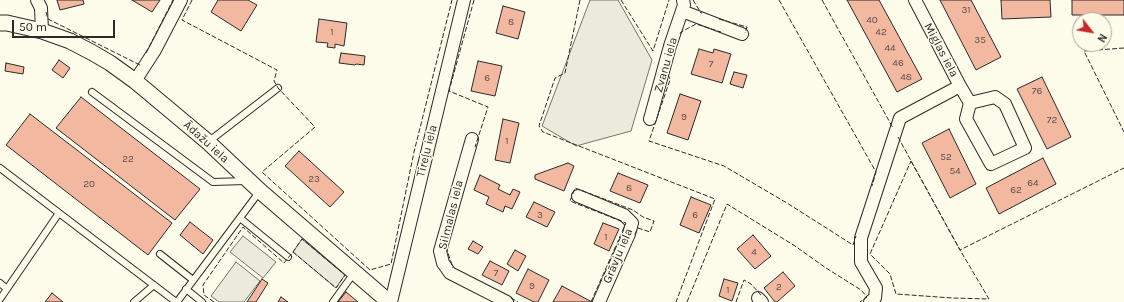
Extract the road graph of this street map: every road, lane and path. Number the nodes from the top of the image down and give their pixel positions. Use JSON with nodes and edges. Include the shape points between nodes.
{"nodes":[{"id":1,"x":37,"y":0,"type":"edge"},
{"id":2,"x":181,"y":0,"type":"edge"},
{"id":3,"x":464,"y":0,"type":"edge"},
{"id":4,"x":915,"y":0,"type":"edge"},
{"id":5,"x":683,"y":5,"type":"edge"},
{"id":6,"x":0,"y":23,"type":"edge"},
{"id":7,"x":42,"y":31,"type":"junction"},
{"id":8,"x":742,"y":34,"type":"dead end"},
{"id":9,"x":134,"y":81,"type":"junction"},
{"id":10,"x":960,"y":86,"type":"junction"},
{"id":11,"x":278,"y":88,"type":"dead end"},
{"id":12,"x":92,"y":92,"type":"dead end"},
{"id":13,"x":970,"y":103,"type":"junction"},
{"id":14,"x":650,"y":119,"type":"dead end"},
{"id":15,"x":472,"y":139,"type":"dead end"},
{"id":16,"x":208,"y":142,"type":"junction"},
{"id":17,"x":0,"y":168,"type":"edge"},
{"id":18,"x":255,"y":186,"type":"junction"},
{"id":19,"x":578,"y":196,"type":"dead end"},
{"id":20,"x":59,"y":213,"type":"junction"},
{"id":21,"x":240,"y":218,"type":"junction"},
{"id":22,"x":160,"y":254,"type":"dead end"},
{"id":23,"x":288,"y":257,"type":"dead end"},
{"id":24,"x":354,"y":273,"type":"junction"},
{"id":25,"x":193,"y":280,"type":"junction"},
{"id":26,"x":0,"y":283,"type":"edge"},
{"id":27,"x":154,"y":286,"type":"junction"},
{"id":28,"x":7,"y":289,"type":"junction"},
{"id":29,"x":186,"y":289,"type":"junction"},
{"id":30,"x":0,"y":299,"type":"edge"},
{"id":31,"x":872,"y":300,"type":"edge"},
{"id":32,"x":134,"y":302,"type":"edge"},
{"id":33,"x":176,"y":302,"type":"edge"},
{"id":34,"x":202,"y":302,"type":"edge"},
{"id":35,"x":333,"y":302,"type":"edge"},
{"id":36,"x":390,"y":302,"type":"edge"},
{"id":37,"x":507,"y":302,"type":"edge"},
{"id":38,"x":599,"y":302,"type":"edge"}],
"edges":[{"from":1,"to":7,"type":"street","via":[[41,8]]},
{"from":2,"to":9,"type":"street"},
{"from":3,"to":36,"type":"street","name":"Tīreļu iela"},
{"from":4,"to":10,"type":"street","name":"Miglas iela"},
{"from":5,"to":8,"type":"street","name":"Zvanu iela"},
{"from":5,"to":14,"type":"street","name":"Zvanu iela"},
{"from":6,"to":7,"type":"street","name":"Ādažu iela"},
{"from":7,"to":9,"type":"street","name":"Ādažu iela","via":[[93,53]]},
{"from":9,"to":16,"type":"street","name":"Ādažu iela"},
{"from":10,"to":13,"type":"street"},
{"from":10,"to":31,"type":"street","name":"Miglas iela","via":[[900,118],[861,238],[861,262],[876,288]]},
{"from":11,"to":16,"type":"lane"},
{"from":12,"to":18,"type":"lane","via":[[213,182]]},
{"from":13,"to":13,"type":"street","via":[[966,119],[992,164],[1025,148],[1005,104],[995,97]]},
{"from":15,"to":37,"type":"street","name":"Silmalas iela","via":[[440,251],[443,263],[450,273]]},
{"from":16,"to":18,"type":"street","name":"Ādažu iela"},
{"from":17,"to":20,"type":"lane"},
{"from":18,"to":21,"type":"lane"},
{"from":18,"to":24,"type":"street","name":"Ādažu iela"},
{"from":19,"to":38,"type":"street","name":"Grāvju iela","via":[[624,215],[632,222]]},
{"from":20,"to":27,"type":"lane"},
{"from":20,"to":28,"type":"lane"},
{"from":21,"to":23,"type":"lane"},
{"from":21,"to":25,"type":"lane"},
{"from":22,"to":25,"type":"lane"},
{"from":24,"to":35,"type":"lane"},
{"from":24,"to":36,"type":"street","name":"Ādažu iela"},
{"from":25,"to":29,"type":"lane"},
{"from":26,"to":28,"type":"lane"},
{"from":27,"to":32,"type":"lane"},
{"from":27,"to":33,"type":"lane"},
{"from":28,"to":30,"type":"lane"},
{"from":29,"to":33,"type":"lane"},
{"from":29,"to":34,"type":"lane"}]}
